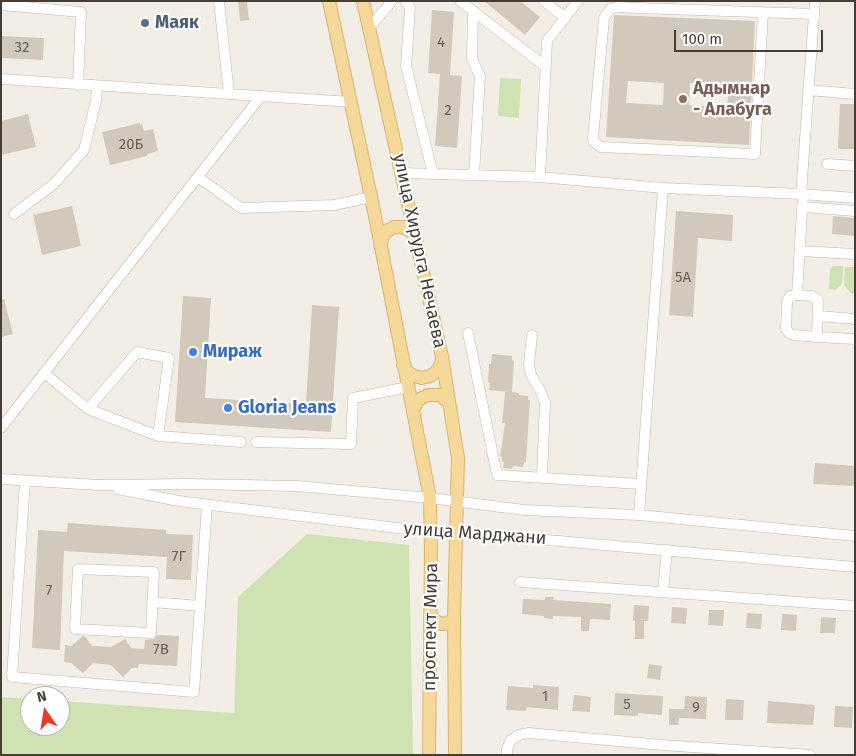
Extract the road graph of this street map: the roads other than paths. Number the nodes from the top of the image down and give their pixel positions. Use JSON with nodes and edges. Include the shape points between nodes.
{"nodes":[{"id":1,"x":218,"y":1,"type":"edge"},
{"id":2,"x":328,"y":1,"type":"edge"},
{"id":3,"x":363,"y":1,"type":"edge"},
{"id":4,"x":405,"y":1,"type":"edge"},
{"id":5,"x":460,"y":1,"type":"edge"},
{"id":6,"x":544,"y":1,"type":"edge"},
{"id":7,"x":578,"y":1,"type":"edge"},
{"id":8,"x":815,"y":1,"type":"edge"},
{"id":9,"x":389,"y":3,"type":"edge"},
{"id":10,"x":640,"y":4,"type":"edge"},
{"id":11,"x":1,"y":5,"type":"edge"},
{"id":12,"x":474,"y":12,"type":"junction"},
{"id":13,"x":763,"y":12,"type":"junction"},
{"id":14,"x":814,"y":14,"type":"junction"},
{"id":15,"x":565,"y":18,"type":"junction"},
{"id":16,"x":369,"y":28,"type":"junction"},
{"id":17,"x":546,"y":67,"type":"junction"},
{"id":18,"x":1,"y":79,"type":"edge"},
{"id":19,"x":78,"y":85,"type":"junction"},
{"id":20,"x":97,"y":86,"type":"junction"},
{"id":21,"x":808,"y":90,"type":"junction"},
{"id":22,"x":229,"y":94,"type":"junction"},
{"id":23,"x":855,"y":94,"type":"edge"},
{"id":24,"x":261,"y":96,"type":"junction"},
{"id":25,"x":351,"y":102,"type":"junction"},
{"id":26,"x":827,"y":164,"type":"dead end"},
{"id":27,"x":855,"y":166,"type":"edge"},
{"id":28,"x":402,"y":173,"type":"junction"},
{"id":29,"x":433,"y":174,"type":"junction"},
{"id":30,"x":474,"y":175,"type":"junction"},
{"id":31,"x":198,"y":177,"type":"junction"},
{"id":32,"x":540,"y":178,"type":"junction"},
{"id":33,"x":662,"y":188,"type":"junction"},
{"id":34,"x":802,"y":194,"type":"junction"},
{"id":35,"x":371,"y":197,"type":"junction"},
{"id":36,"x":855,"y":198,"type":"edge"},
{"id":37,"x":803,"y":207,"type":"junction"},
{"id":38,"x":855,"y":211,"type":"edge"},
{"id":39,"x":14,"y":214,"type":"dead end"},
{"id":40,"x":414,"y":235,"type":"junction"},
{"id":41,"x":381,"y":245,"type":"junction"},
{"id":42,"x":800,"y":250,"type":"junction"},
{"id":43,"x":855,"y":254,"type":"edge"},
{"id":44,"x":796,"y":295,"type":"junction"},
{"id":45,"x":818,"y":316,"type":"junction"},
{"id":46,"x":855,"y":319,"type":"edge"},
{"id":47,"x":468,"y":333,"type":"dead end"},
{"id":48,"x":532,"y":336,"type":"dead end"},
{"id":49,"x":817,"y":337,"type":"junction"},
{"id":50,"x":855,"y":339,"type":"edge"},
{"id":51,"x":442,"y":357,"type":"junction"},
{"id":52,"x":403,"y":365,"type":"junction"},
{"id":53,"x":44,"y":373,"type":"junction"},
{"id":54,"x":408,"y":387,"type":"junction"},
{"id":55,"x":449,"y":403,"type":"junction"},
{"id":56,"x":88,"y":409,"type":"junction"},
{"id":57,"x":413,"y":410,"type":"junction"},
{"id":58,"x":1,"y":428,"type":"edge"},
{"id":59,"x":158,"y":436,"type":"junction"},
{"id":60,"x":241,"y":442,"type":"dead end"},
{"id":61,"x":256,"y":442,"type":"dead end"},
{"id":62,"x":542,"y":478,"type":"junction"},
{"id":63,"x":1,"y":479,"type":"edge"},
{"id":64,"x":25,"y":481,"type":"junction"},
{"id":65,"x":641,"y":484,"type":"junction"},
{"id":66,"x":98,"y":485,"type":"junction"},
{"id":67,"x":430,"y":498,"type":"junction"},
{"id":68,"x":458,"y":502,"type":"junction"},
{"id":69,"x":207,"y":505,"type":"junction"},
{"id":70,"x":639,"y":515,"type":"junction"},
{"id":71,"x":431,"y":530,"type":"junction"},
{"id":72,"x":456,"y":532,"type":"junction"},
{"id":73,"x":855,"y":536,"type":"edge"},
{"id":74,"x":667,"y":550,"type":"junction"},
{"id":75,"x":855,"y":567,"type":"edge"},
{"id":76,"x":520,"y":582,"type":"dead end"},
{"id":77,"x":663,"y":591,"type":"junction"},
{"id":78,"x":152,"y":602,"type":"junction"},
{"id":79,"x":200,"y":606,"type":"junction"},
{"id":80,"x":855,"y":606,"type":"edge"},
{"id":81,"x":431,"y":616,"type":"junction"},
{"id":82,"x":454,"y":618,"type":"junction"},
{"id":83,"x":662,"y":750,"type":"edge"},
{"id":84,"x":767,"y":753,"type":"edge"},
{"id":85,"x":429,"y":755,"type":"edge"},
{"id":86,"x":456,"y":755,"type":"edge"},
{"id":87,"x":506,"y":755,"type":"edge"},
{"id":88,"x":810,"y":755,"type":"edge"}],
"edges":[{"from":1,"to":22,"type":"street"},
{"from":2,"to":25,"type":"main road","name":"улица Хирурга Нечаева"},
{"from":3,"to":16,"type":"main road","name":"улица Хирурга Нечаева"},
{"from":4,"to":29,"type":"street","via":[[410,7],[406,66]]},
{"from":5,"to":12,"type":"street"},
{"from":6,"to":15,"type":"street"},
{"from":7,"to":15,"type":"street"},
{"from":8,"to":14,"type":"street"},
{"from":9,"to":16,"type":"street"},
{"from":10,"to":13,"type":"street"},
{"from":10,"to":13,"type":"street","via":[[610,9],[604,18],[593,138],[601,147],[755,154]]},
{"from":11,"to":19,"type":"street","via":[[81,12]]},
{"from":12,"to":17,"type":"street"},
{"from":12,"to":30,"type":"street","via":[[472,59],[480,76]]},
{"from":13,"to":14,"type":"street"},
{"from":14,"to":21,"type":"street"},
{"from":15,"to":17,"type":"street","via":[[547,41]]},
{"from":16,"to":28,"type":"main road","name":"улица Хирурга Нечаева"},
{"from":17,"to":32,"type":"street"},
{"from":18,"to":19,"type":"street"},
{"from":19,"to":20,"type":"street"},
{"from":20,"to":22,"type":"street"},
{"from":20,"to":39,"type":"street","via":[[84,150],[54,184]]},
{"from":21,"to":23,"type":"street"},
{"from":21,"to":34,"type":"street"},
{"from":22,"to":24,"type":"street"},
{"from":24,"to":25,"type":"street"},
{"from":24,"to":31,"type":"street"},
{"from":25,"to":35,"type":"main road","name":"улица Хирурга Нечаева"},
{"from":26,"to":27,"type":"street"},
{"from":28,"to":29,"type":"street"},
{"from":28,"to":40,"type":"main road","name":"улица Хирурга Нечаева"},
{"from":29,"to":30,"type":"street"},
{"from":30,"to":32,"type":"street"},
{"from":31,"to":35,"type":"street","via":[[241,208],[334,205]]},
{"from":31,"to":53,"type":"street"},
{"from":32,"to":33,"type":"street"},
{"from":33,"to":34,"type":"street"},
{"from":33,"to":65,"type":"street"},
{"from":34,"to":36,"type":"street"},
{"from":34,"to":37,"type":"street"},
{"from":35,"to":41,"type":"main road","name":"улица Хирурга Нечаева"},
{"from":37,"to":38,"type":"street"},
{"from":37,"to":42,"type":"street"},
{"from":40,"to":41,"type":"main road","via":[[402,226],[394,227],[382,237]]},
{"from":40,"to":51,"type":"main road","name":"улица Хирурга Нечаева"},
{"from":41,"to":52,"type":"main road","name":"улица Хирурга Нечаева"},
{"from":42,"to":43,"type":"street"},
{"from":42,"to":44,"type":"street"},
{"from":44,"to":45,"type":"street","via":[[817,298]]},
{"from":44,"to":49,"type":"street","via":[[787,300],[786,329],[790,334]]},
{"from":45,"to":46,"type":"street"},
{"from":45,"to":49,"type":"street"},
{"from":47,"to":62,"type":"street","via":[[498,475]]},
{"from":48,"to":62,"type":"street","via":[[531,375],[545,402]]},
{"from":49,"to":50,"type":"street"},
{"from":51,"to":52,"type":"main road","via":[[436,372],[422,378],[408,372]]},
{"from":51,"to":55,"type":"main road","name":"улица Хирурга Нечаева"},
{"from":52,"to":54,"type":"main road","name":"улица Хирурга Нечаева"},
{"from":53,"to":56,"type":"street"},
{"from":53,"to":58,"type":"street"},
{"from":54,"to":57,"type":"main road","name":"улица Хирурга Нечаева"},
{"from":54,"to":61,"type":"street","via":[[353,398],[350,444]]},
{"from":55,"to":57,"type":"main road","via":[[440,396],[428,394],[418,400]]},
{"from":55,"to":68,"type":"main road","name":"улица Хирурга Нечаева","via":[[458,458]]},
{"from":56,"to":59,"type":"street"},
{"from":56,"to":59,"type":"street","via":[[138,352],[169,358]]},
{"from":57,"to":67,"type":"main road","name":"улица Хирурга Нечаева"},
{"from":59,"to":60,"type":"street"},
{"from":62,"to":65,"type":"street"},
{"from":63,"to":64,"type":"street","name":"улица Марджани"},
{"from":64,"to":66,"type":"street","name":"улица Марджани"},
{"from":64,"to":79,"type":"street","via":[[12,677],[194,692]]},
{"from":65,"to":70,"type":"street"},
{"from":66,"to":67,"type":"street","name":"улица Марджани","via":[[297,486]]},
{"from":66,"to":69,"type":"street","name":"улица Марджани"},
{"from":67,"to":68,"type":"street","name":"улица Марджани"},
{"from":67,"to":71,"type":"main road","name":"проспект Мира"},
{"from":68,"to":70,"type":"street","name":"улица Марджани","via":[[524,510]]},
{"from":68,"to":72,"type":"main road","name":"проспект Мира"},
{"from":69,"to":71,"type":"street","name":"улица Марджани"},
{"from":69,"to":79,"type":"street"},
{"from":70,"to":73,"type":"street","name":"улица Марджани"},
{"from":71,"to":72,"type":"street","name":"улица Марджани"},
{"from":71,"to":81,"type":"main road","name":"проспект Мира"},
{"from":72,"to":74,"type":"street","name":"улица Марджани"},
{"from":72,"to":82,"type":"main road","name":"проспект Мира"},
{"from":74,"to":75,"type":"street","name":"улица Марджани"},
{"from":74,"to":77,"type":"street"},
{"from":76,"to":77,"type":"street"},
{"from":77,"to":80,"type":"street"},
{"from":78,"to":78,"type":"street","via":[[154,572],[78,569],[75,629],[151,633]]},
{"from":78,"to":79,"type":"street"},
{"from":81,"to":82,"type":"main road","via":[[442,624]]},
{"from":81,"to":85,"type":"main road","name":"проспект Мира"},
{"from":82,"to":86,"type":"main road","name":"проспект Мира"},
{"from":83,"to":84,"type":"street"},
{"from":83,"to":87,"type":"street","via":[[529,733],[515,737]]},
{"from":84,"to":88,"type":"street"}]}
